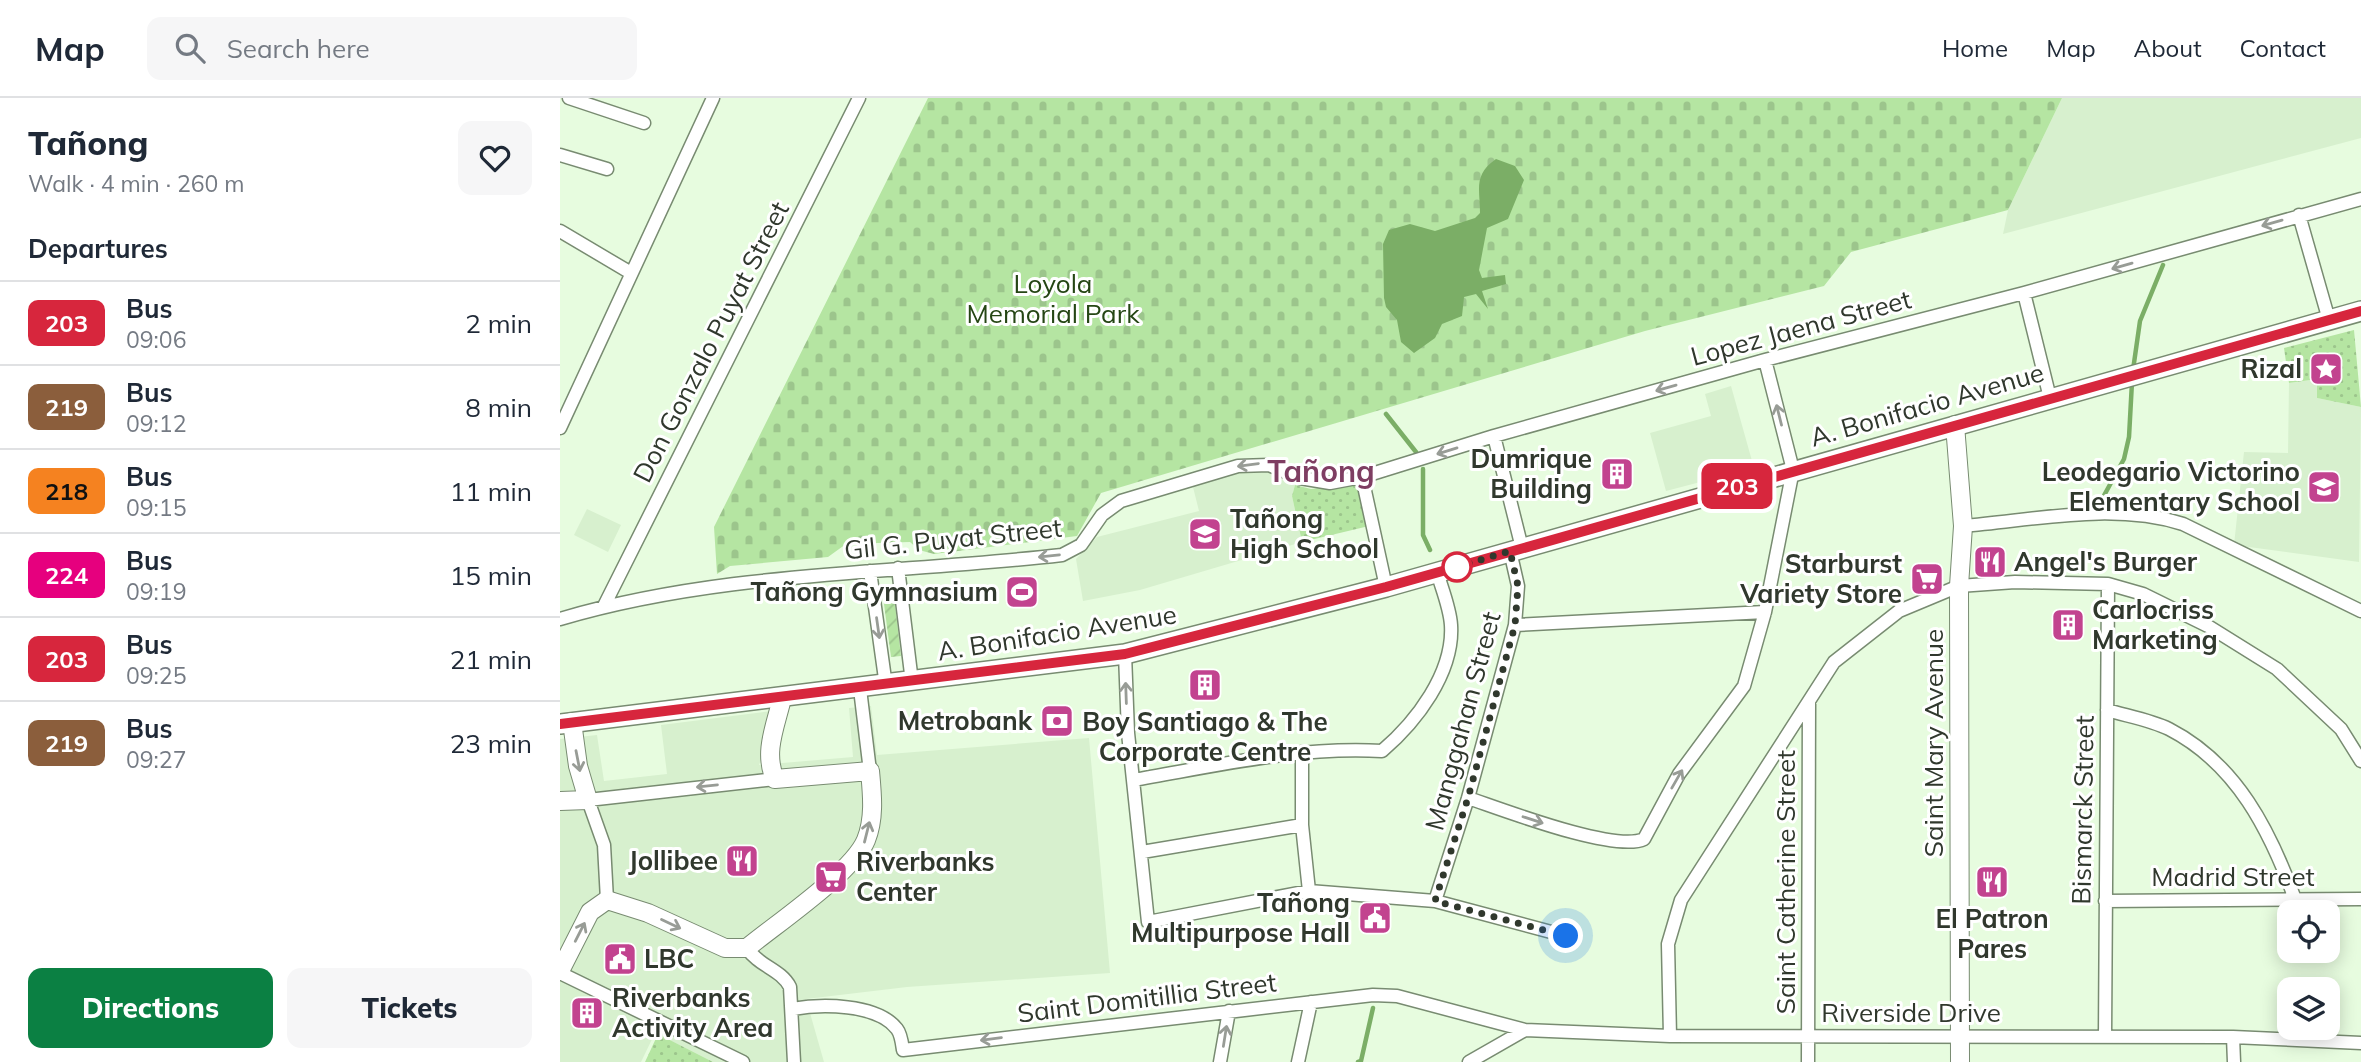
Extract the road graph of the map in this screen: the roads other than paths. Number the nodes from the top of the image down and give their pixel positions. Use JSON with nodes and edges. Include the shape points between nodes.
{"nodes":[{"id":1,"x":569,"y":98,"type":"edge"},
{"id":2,"x":713,"y":98,"type":"edge"},
{"id":3,"x":859,"y":98,"type":"edge"},
{"id":4,"x":644,"y":123,"type":"dead end"},
{"id":5,"x":560,"y":155,"type":"edge"},
{"id":6,"x":607,"y":169,"type":"dead end"},
{"id":7,"x":2361,"y":199,"type":"edge"},
{"id":8,"x":2299,"y":215,"type":"junction"},
{"id":9,"x":560,"y":231,"type":"edge"},
{"id":10,"x":631,"y":273,"type":"junction"},
{"id":11,"x":2024,"y":293,"type":"junction"},
{"id":12,"x":2361,"y":311,"type":"edge"},
{"id":13,"x":2329,"y":320,"type":"junction"},
{"id":14,"x":1765,"y":360,"type":"junction"},
{"id":15,"x":2050,"y":398,"type":"junction"},
{"id":16,"x":1955,"y":425,"type":"junction"},
{"id":17,"x":560,"y":428,"type":"edge"},
{"id":18,"x":1494,"y":436,"type":"junction"},
{"id":19,"x":1793,"y":470,"type":"junction"},
{"id":20,"x":1362,"y":477,"type":"junction"},
{"id":21,"x":1963,"y":526,"type":"junction"},
{"id":22,"x":1516,"y":550,"type":"junction"},
{"id":23,"x":898,"y":568,"type":"junction"},
{"id":24,"x":870,"y":570,"type":"junction"},
{"id":25,"x":1437,"y":572,"type":"junction"},
{"id":26,"x":2108,"y":584,"type":"junction"},
{"id":27,"x":1959,"y":586,"type":"junction"},
{"id":28,"x":1386,"y":587,"type":"junction"},
{"id":29,"x":604,"y":606,"type":"junction"},
{"id":30,"x":2361,"y":611,"type":"edge"},
{"id":31,"x":1765,"y":612,"type":"junction"},
{"id":32,"x":560,"y":619,"type":"edge"},
{"id":33,"x":1515,"y":625,"type":"junction"},
{"id":34,"x":1125,"y":654,"type":"junction"},
{"id":35,"x":912,"y":682,"type":"junction"},
{"id":36,"x":886,"y":686,"type":"junction"},
{"id":37,"x":860,"y":689,"type":"junction"},
{"id":38,"x":782,"y":698,"type":"junction"},
{"id":39,"x":1809,"y":701,"type":"junction"},
{"id":40,"x":2107,"y":710,"type":"junction"},
{"id":41,"x":566,"y":723,"type":"edge"},
{"id":42,"x":1303,"y":752,"type":"junction"},
{"id":43,"x":2361,"y":761,"type":"edge"},
{"id":44,"x":870,"y":771,"type":"junction"},
{"id":45,"x":775,"y":779,"type":"junction"},
{"id":46,"x":1133,"y":780,"type":"junction"},
{"id":47,"x":1468,"y":798,"type":"junction"},
{"id":48,"x":588,"y":800,"type":"junction"},
{"id":49,"x":560,"y":801,"type":"edge"},
{"id":50,"x":1303,"y":825,"type":"junction"},
{"id":51,"x":1142,"y":852,"type":"junction"},
{"id":52,"x":1309,"y":891,"type":"junction"},
{"id":53,"x":2295,"y":899,"type":"junction"},
{"id":54,"x":2361,"y":899,"type":"edge"},
{"id":55,"x":607,"y":900,"type":"junction"},
{"id":56,"x":1435,"y":901,"type":"junction"},
{"id":57,"x":2105,"y":901,"type":"junction"},
{"id":58,"x":1566,"y":936,"type":"dead end"},
{"id":59,"x":747,"y":948,"type":"junction"},
{"id":60,"x":560,"y":972,"type":"edge"},
{"id":61,"x":1311,"y":1002,"type":"junction"},
{"id":62,"x":792,"y":1009,"type":"junction"},
{"id":63,"x":1229,"y":1011,"type":"junction"},
{"id":64,"x":1525,"y":1030,"type":"junction"},
{"id":65,"x":1808,"y":1035,"type":"junction"},
{"id":66,"x":1961,"y":1035,"type":"junction"},
{"id":67,"x":1670,"y":1036,"type":"junction"},
{"id":68,"x":2105,"y":1037,"type":"junction"},
{"id":69,"x":2233,"y":1037,"type":"junction"},
{"id":70,"x":2361,"y":1043,"type":"edge"},
{"id":71,"x":903,"y":1049,"type":"junction"},
{"id":72,"x":743,"y":1062,"type":"edge"},
{"id":73,"x":794,"y":1062,"type":"edge"},
{"id":74,"x":897,"y":1062,"type":"edge"},
{"id":75,"x":1220,"y":1062,"type":"edge"},
{"id":76,"x":1298,"y":1062,"type":"edge"},
{"id":77,"x":1469,"y":1062,"type":"edge"},
{"id":78,"x":1808,"y":1062,"type":"edge"},
{"id":79,"x":1960,"y":1062,"type":"edge"},
{"id":80,"x":2234,"y":1062,"type":"edge"}],
"edges":[{"from":1,"to":4,"type":"street"},
{"from":2,"to":10,"type":"street"},
{"from":3,"to":29,"type":"street","name":"Don Gonzalo Puyat Street"},
{"from":5,"to":6,"type":"street"},
{"from":7,"to":8,"type":"street","name":"Lopez Jaena Street"},
{"from":8,"to":11,"type":"street","name":"Lopez Jaena Street","one_way":true},
{"from":8,"to":13,"type":"street"},
{"from":9,"to":10,"type":"street"},
{"from":10,"to":17,"type":"street"},
{"from":11,"to":14,"type":"street","name":"Lopez Jaena Street"},
{"from":11,"to":15,"type":"street"},
{"from":12,"to":13,"type":"main road","name":"A. Bonifacio Avenue"},
{"from":13,"to":15,"type":"main road","name":"A. Bonifacio Avenue"},
{"from":14,"to":18,"type":"street","name":"Lopez Jaena Street","one_way":true},
{"from":19,"to":14,"type":"street","one_way":true},
{"from":15,"to":16,"type":"main road","name":"A. Bonifacio Avenue"},
{"from":16,"to":19,"type":"main road","name":"A. Bonifacio Avenue"},
{"from":16,"to":21,"type":"street","name":"Saint Mary Avenue"},
{"from":18,"to":20,"type":"street","name":"Lopez Jaena Street","one_way":true},
{"from":18,"to":22,"type":"street","name":"Manggahan Street"},
{"from":19,"to":22,"type":"main road","name":"A. Bonifacio Avenue"},
{"from":19,"to":31,"type":"street"},
{"from":20,"to":23,"type":"street","name":"Gil G. Puyat Street","one_way":true,"via":[[1330,483],[1269,465],[1249,464],[1121,501],[1102,515],[1081,545],[1062,555]]},
{"from":20,"to":28,"type":"street"},
{"from":21,"to":27,"type":"street","name":"Saint Mary Avenue"},
{"from":21,"to":30,"type":"street","via":[[2101,513],[2154,515],[2183,524]]},
{"from":22,"to":25,"type":"main road","name":"A. Bonifacio Avenue"},
{"from":22,"to":33,"type":"street","name":"Manggahan Street"},
{"from":23,"to":24,"type":"street","name":"Gil G. Puyat Street"},
{"from":23,"to":35,"type":"street"},
{"from":24,"to":29,"type":"street","name":"Gil G. Puyat Street"},
{"from":24,"to":36,"type":"street","one_way":true},
{"from":25,"to":28,"type":"main road","name":"A. Bonifacio Avenue"},
{"from":25,"to":42,"type":"street","via":[[1451,623],[1451,648],[1412,723],[1382,751],[1341,748]]},
{"from":26,"to":27,"type":"street"},
{"from":26,"to":40,"type":"street","name":"Bismarck Street"},
{"from":26,"to":43,"type":"street","via":[[2143,594],[2208,626],[2277,669],[2341,729]]},
{"from":27,"to":39,"type":"street","via":[[1899,611],[1833,662]]},
{"from":27,"to":66,"type":"street","name":"Saint Mary Avenue"},
{"from":28,"to":34,"type":"main road","name":"A. Bonifacio Avenue"},
{"from":29,"to":32,"type":"street","name":"Gil G. Puyat Street"},
{"from":31,"to":33,"type":"street"},
{"from":47,"to":31,"type":"street","one_way":true,"via":[[1560,829],[1627,842],[1644,839],[1679,774],[1744,686]]},
{"from":33,"to":47,"type":"street","name":"Manggahan Street"},
{"from":34,"to":35,"type":"main road","name":"A. Bonifacio Avenue"},
{"from":46,"to":34,"type":"street","one_way":true},
{"from":35,"to":36,"type":"main road","name":"A. Bonifacio Avenue"},
{"from":36,"to":37,"type":"main road","name":"A. Bonifacio Avenue"},
{"from":37,"to":38,"type":"main road","name":"A. Bonifacio Avenue"},
{"from":37,"to":44,"type":"street"},
{"from":38,"to":41,"type":"main road","name":"A. Bonifacio Avenue"},
{"from":38,"to":45,"type":"street","via":[[769,752]]},
{"from":39,"to":65,"type":"street","name":"Saint Catherine Street"},
{"from":39,"to":67,"type":"street","via":[[1681,900],[1668,944]]},
{"from":40,"to":53,"type":"street","via":[[2168,728],[2207,753],[2254,806]]},
{"from":40,"to":57,"type":"street","name":"Bismarck Street"},
{"from":41,"to":48,"type":"street","one_way":true},
{"from":42,"to":46,"type":"street"},
{"from":42,"to":50,"type":"street"},
{"from":44,"to":45,"type":"street"},
{"from":59,"to":44,"type":"street","one_way":true,"via":[[857,856],[870,827]]},
{"from":45,"to":48,"type":"street","one_way":true},
{"from":46,"to":51,"type":"street"},
{"from":47,"to":56,"type":"street","name":"Manggahan Street"},
{"from":48,"to":49,"type":"street"},
{"from":48,"to":55,"type":"street","via":[[604,845]]},
{"from":50,"to":51,"type":"street"},
{"from":50,"to":52,"type":"street"},
{"from":51,"to":52,"type":"street","via":[[1148,922]]},
{"from":52,"to":56,"type":"street"},
{"from":53,"to":54,"type":"street","name":"Madrid Street"},
{"from":53,"to":57,"type":"street","name":"Madrid Street"},
{"from":55,"to":59,"type":"street","one_way":true,"via":[[648,913],[724,948]]},
{"from":60,"to":55,"type":"street","one_way":true,"via":[[590,912]]},
{"from":56,"to":58,"type":"street"},
{"from":57,"to":68,"type":"street","name":"Bismarck Street"},
{"from":59,"to":62,"type":"street","via":[[758,962],[785,977]]},
{"from":60,"to":72,"type":"street"},
{"from":61,"to":63,"type":"street","name":"Saint Domitillia Street"},
{"from":61,"to":64,"type":"street","name":"Saint Domitillia Street","via":[[1397,996]]},
{"from":61,"to":76,"type":"street"},
{"from":62,"to":71,"type":"street","via":[[851,1007],[888,1020],[899,1030]]},
{"from":62,"to":73,"type":"street"},
{"from":63,"to":71,"type":"street","name":"Saint Domitillia Street","one_way":true},
{"from":75,"to":63,"type":"street","one_way":true},
{"from":64,"to":67,"type":"street","name":"Riverside Drive"},
{"from":64,"to":77,"type":"street"},
{"from":65,"to":66,"type":"street","name":"Riverside Drive"},
{"from":65,"to":67,"type":"street","name":"Riverside Drive"},
{"from":65,"to":78,"type":"street","name":"Saint Catherine Street"},
{"from":66,"to":68,"type":"street","name":"Riverside Drive"},
{"from":66,"to":79,"type":"street","name":"Saint Mary Avenue"},
{"from":68,"to":69,"type":"street","name":"Riverside Drive"},
{"from":69,"to":70,"type":"street","name":"Riverside Drive"},
{"from":69,"to":80,"type":"street"},
{"from":71,"to":74,"type":"street"}]}
